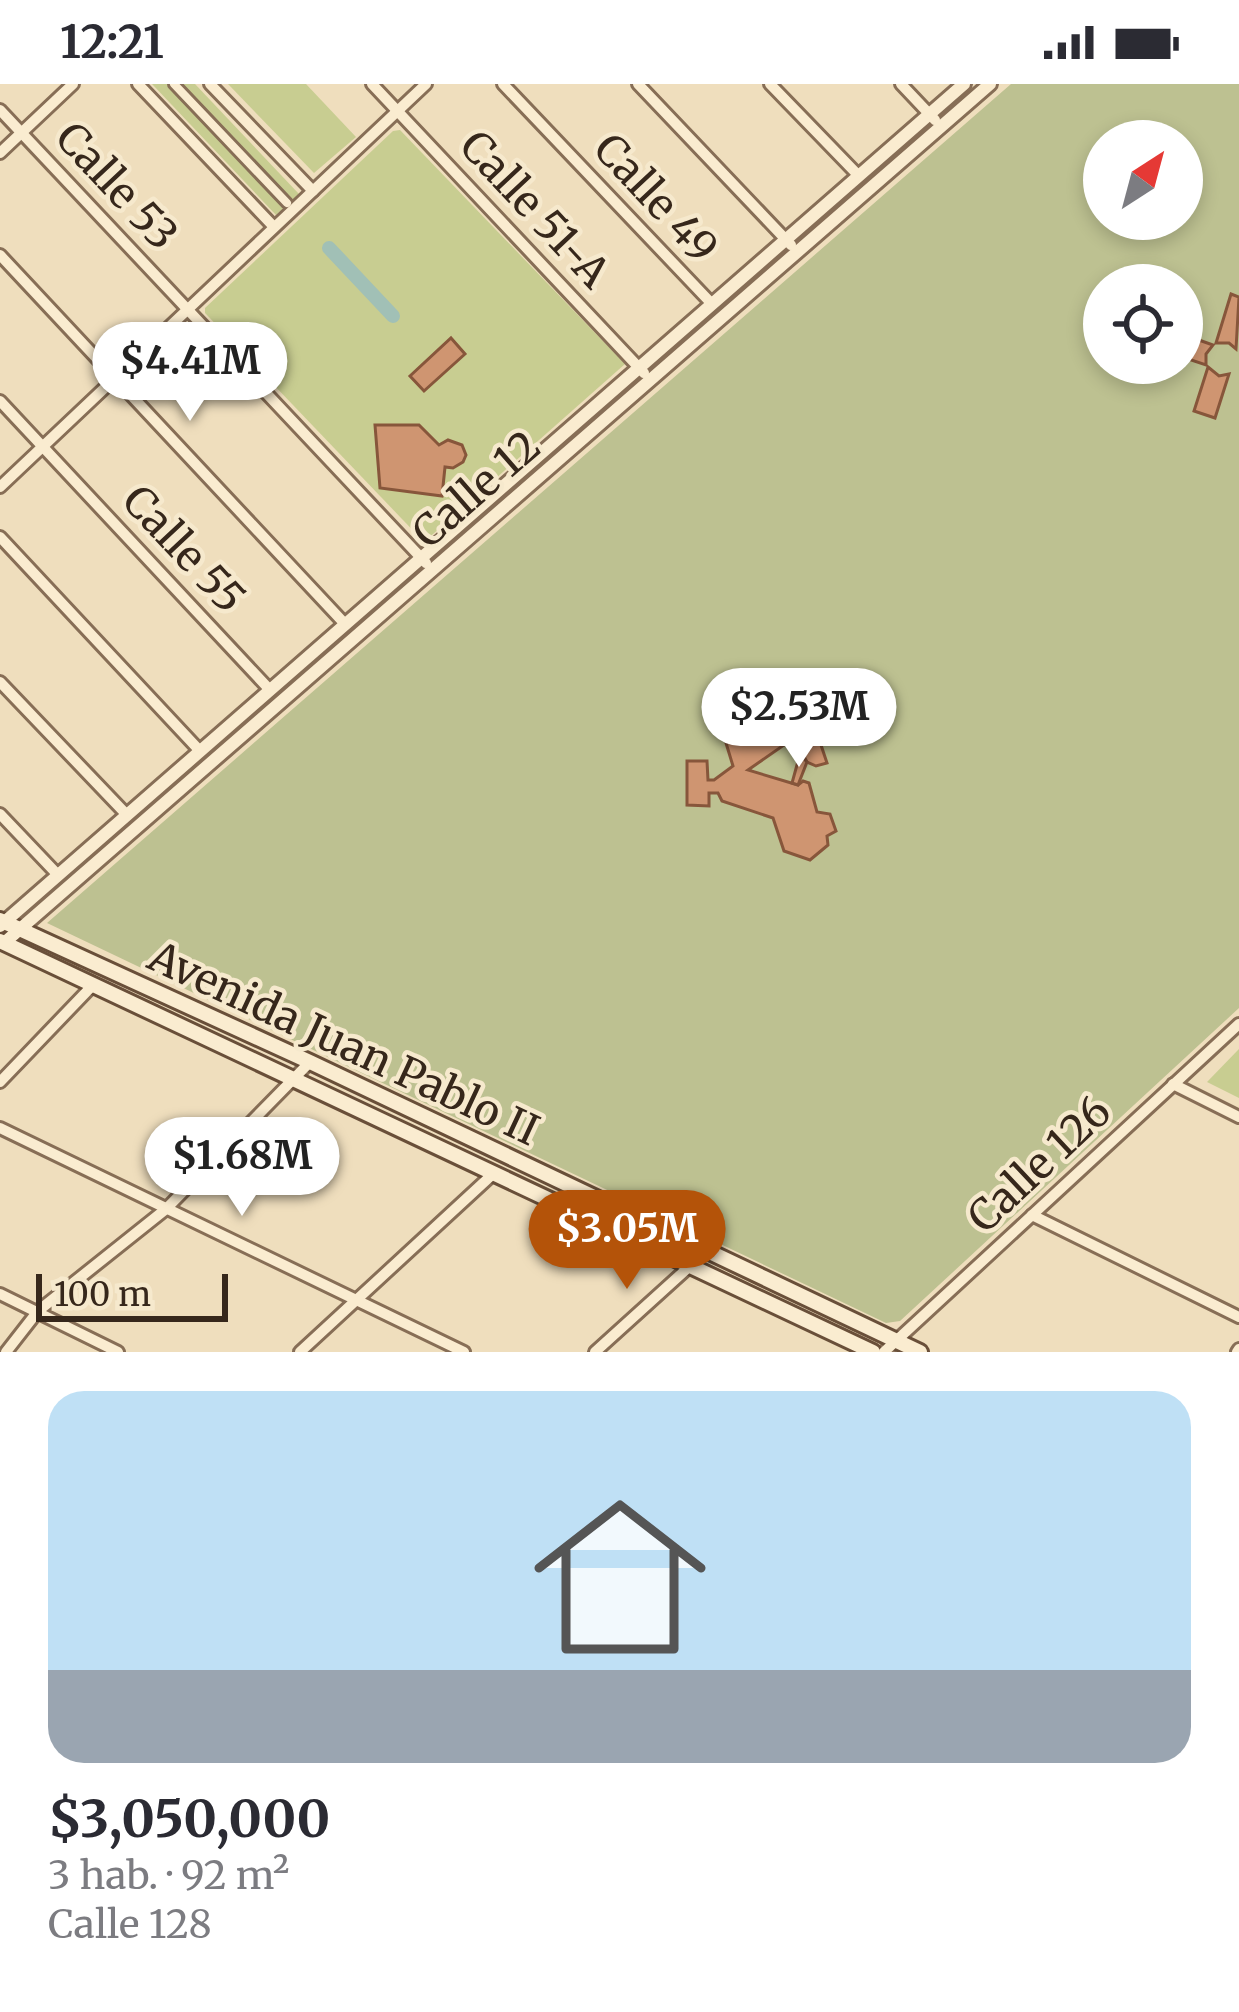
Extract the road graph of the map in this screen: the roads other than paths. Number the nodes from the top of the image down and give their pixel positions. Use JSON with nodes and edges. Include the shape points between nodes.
{"nodes":[{"id":1,"x":73,"y":84,"type":"edge"},
{"id":2,"x":138,"y":84,"type":"edge"},
{"id":3,"x":174,"y":84,"type":"edge"},
{"id":4,"x":210,"y":84,"type":"edge"},
{"id":5,"x":372,"y":84,"type":"edge"},
{"id":6,"x":426,"y":84,"type":"edge"},
{"id":7,"x":503,"y":84,"type":"edge"},
{"id":8,"x":638,"y":84,"type":"edge"},
{"id":9,"x":770,"y":84,"type":"edge"},
{"id":10,"x":901,"y":84,"type":"edge"},
{"id":11,"x":964,"y":84,"type":"edge"},
{"id":12,"x":990,"y":84,"type":"edge"},
{"id":13,"x":0,"y":110,"type":"edge"},
{"id":14,"x":398,"y":111,"type":"junction"},
{"id":15,"x":929,"y":114,"type":"junction"},
{"id":16,"x":941,"y":127,"type":"junction"},
{"id":17,"x":21,"y":133,"type":"junction"},
{"id":18,"x":0,"y":153,"type":"edge"},
{"id":19,"x":859,"y":176,"type":"junction"},
{"id":20,"x":313,"y":191,"type":"junction"},
{"id":21,"x":287,"y":203,"type":"dead end"},
{"id":22,"x":274,"y":227,"type":"junction"},
{"id":23,"x":786,"y":239,"type":"junction"},
{"id":24,"x":796,"y":253,"type":"junction"},
{"id":25,"x":0,"y":255,"type":"edge"},
{"id":26,"x":712,"y":304,"type":"junction"},
{"id":27,"x":188,"y":309,"type":"junction"},
{"id":28,"x":639,"y":368,"type":"junction"},
{"id":29,"x":115,"y":378,"type":"junction"},
{"id":30,"x":650,"y":380,"type":"junction"},
{"id":31,"x":0,"y":401,"type":"edge"},
{"id":32,"x":43,"y":446,"type":"junction"},
{"id":33,"x":0,"y":487,"type":"edge"},
{"id":34,"x":0,"y":537,"type":"edge"},
{"id":35,"x":421,"y":558,"type":"junction"},
{"id":36,"x":432,"y":570,"type":"junction"},
{"id":37,"x":346,"y":624,"type":"junction"},
{"id":38,"x":0,"y":682,"type":"edge"},
{"id":39,"x":270,"y":690,"type":"junction"},
{"id":40,"x":246,"y":711,"type":"junction"},
{"id":41,"x":258,"y":722,"type":"junction"},
{"id":42,"x":200,"y":751,"type":"junction"},
{"id":43,"x":0,"y":814,"type":"edge"},
{"id":44,"x":127,"y":815,"type":"junction"},
{"id":45,"x":58,"y":875,"type":"junction"},
{"id":46,"x":1,"y":923,"type":"edge"},
{"id":47,"x":20,"y":930,"type":"junction"},
{"id":48,"x":2,"y":942,"type":"edge"},
{"id":49,"x":93,"y":985,"type":"junction"},
{"id":50,"x":1239,"y":1024,"type":"edge"},
{"id":51,"x":310,"y":1062,"type":"junction"},
{"id":52,"x":291,"y":1078,"type":"junction"},
{"id":53,"x":0,"y":1082,"type":"edge"},
{"id":54,"x":1173,"y":1084,"type":"junction"},
{"id":55,"x":1239,"y":1117,"type":"edge"},
{"id":56,"x":0,"y":1128,"type":"edge"},
{"id":57,"x":494,"y":1173,"type":"junction"},
{"id":58,"x":166,"y":1208,"type":"junction"},
{"id":59,"x":1032,"y":1215,"type":"junction"},
{"id":60,"x":690,"y":1266,"type":"junction"},
{"id":61,"x":0,"y":1294,"type":"edge"},
{"id":62,"x":356,"y":1300,"type":"junction"},
{"id":63,"x":38,"y":1311,"type":"junction"},
{"id":64,"x":1239,"y":1317,"type":"edge"},
{"id":65,"x":898,"y":1341,"type":"junction"},
{"id":66,"x":6,"y":1352,"type":"edge"},
{"id":67,"x":118,"y":1352,"type":"edge"},
{"id":68,"x":300,"y":1352,"type":"edge"},
{"id":69,"x":464,"y":1352,"type":"edge"},
{"id":70,"x":596,"y":1352,"type":"edge"},
{"id":71,"x":873,"y":1352,"type":"edge"},
{"id":72,"x":884,"y":1352,"type":"edge"},
{"id":73,"x":920,"y":1352,"type":"edge"}],
"edges":[{"from":1,"to":17,"type":"street"},
{"from":2,"to":22,"type":"street"},
{"from":3,"to":21,"type":"street"},
{"from":4,"to":20,"type":"street"},
{"from":5,"to":14,"type":"street","name":"Calle 51-A"},
{"from":6,"to":14,"type":"street"},
{"from":7,"to":26,"type":"street","name":"Calle 49"},
{"from":8,"to":23,"type":"street"},
{"from":9,"to":19,"type":"street"},
{"from":10,"to":15,"type":"street"},
{"from":11,"to":15,"type":"street","name":"Calle 12"},
{"from":12,"to":16,"type":"street","name":"Calle 12"},
{"from":13,"to":17,"type":"street","name":"Calle 53"},
{"from":14,"to":20,"type":"street"},
{"from":14,"to":28,"type":"street","name":"Calle 51-A"},
{"from":15,"to":16,"type":"street"},
{"from":15,"to":19,"type":"street","name":"Calle 12"},
{"from":16,"to":24,"type":"street","name":"Calle 12"},
{"from":17,"to":18,"type":"street"},
{"from":17,"to":27,"type":"street","name":"Calle 53"},
{"from":19,"to":23,"type":"street","name":"Calle 12"},
{"from":20,"to":22,"type":"street"},
{"from":22,"to":27,"type":"street"},
{"from":23,"to":24,"type":"street"},
{"from":23,"to":26,"type":"street","name":"Calle 12"},
{"from":24,"to":30,"type":"street","name":"Calle 12"},
{"from":25,"to":29,"type":"street"},
{"from":26,"to":28,"type":"street","name":"Calle 12"},
{"from":27,"to":29,"type":"street"},
{"from":27,"to":35,"type":"street","name":"Calle 53"},
{"from":28,"to":30,"type":"street","name":"Calle 51-A"},
{"from":28,"to":35,"type":"street","name":"Calle 12"},
{"from":29,"to":32,"type":"street"},
{"from":29,"to":37,"type":"street"},
{"from":30,"to":36,"type":"street","name":"Calle 12"},
{"from":31,"to":32,"type":"street","name":"Calle 55"},
{"from":32,"to":33,"type":"street"},
{"from":32,"to":39,"type":"street","name":"Calle 55"},
{"from":34,"to":42,"type":"street"},
{"from":35,"to":36,"type":"street","name":"Calle 53"},
{"from":35,"to":37,"type":"street","name":"Calle 12"},
{"from":36,"to":41,"type":"street","name":"Calle 12"},
{"from":37,"to":39,"type":"street","name":"Calle 12"},
{"from":38,"to":44,"type":"street"},
{"from":39,"to":40,"type":"street","name":"Calle 12"},
{"from":40,"to":41,"type":"street"},
{"from":40,"to":42,"type":"street","name":"Calle 12"},
{"from":41,"to":47,"type":"street","name":"Calle 12"},
{"from":42,"to":44,"type":"street","name":"Calle 12"},
{"from":43,"to":45,"type":"street"},
{"from":44,"to":45,"type":"street","name":"Calle 12"},
{"from":45,"to":46,"type":"street","name":"Calle 12"},
{"from":46,"to":47,"type":"main road","name":"Avenida Juan Pablo II"},
{"from":47,"to":48,"type":"street","name":"Calle 12"},
{"from":47,"to":51,"type":"main road","name":"Avenida Juan Pablo II"},
{"from":48,"to":49,"type":"main road","name":"Avenida Juan Pablo II"},
{"from":49,"to":52,"type":"main road","name":"Avenida Juan Pablo II"},
{"from":49,"to":53,"type":"street"},
{"from":50,"to":54,"type":"street","name":"Calle 126"},
{"from":51,"to":52,"type":"street"},
{"from":51,"to":65,"type":"main road","name":"Avenida Juan Pablo II"},
{"from":52,"to":57,"type":"main road","name":"Avenida Juan Pablo II"},
{"from":52,"to":58,"type":"street"},
{"from":54,"to":55,"type":"street"},
{"from":54,"to":59,"type":"street","name":"Calle 126"},
{"from":56,"to":58,"type":"street"},
{"from":57,"to":60,"type":"main road","name":"Avenida Juan Pablo II"},
{"from":57,"to":62,"type":"street"},
{"from":58,"to":62,"type":"street"},
{"from":58,"to":63,"type":"street"},
{"from":59,"to":64,"type":"street"},
{"from":59,"to":65,"type":"street","name":"Calle 126"},
{"from":60,"to":70,"type":"street"},
{"from":60,"to":71,"type":"main road","name":"Avenida Juan Pablo II"},
{"from":61,"to":63,"type":"street"},
{"from":62,"to":68,"type":"street"},
{"from":62,"to":69,"type":"street"},
{"from":63,"to":66,"type":"street"},
{"from":63,"to":67,"type":"street"},
{"from":65,"to":72,"type":"street","name":"Calle 126"},
{"from":65,"to":73,"type":"main road","name":"Avenida Juan Pablo II"}]}
